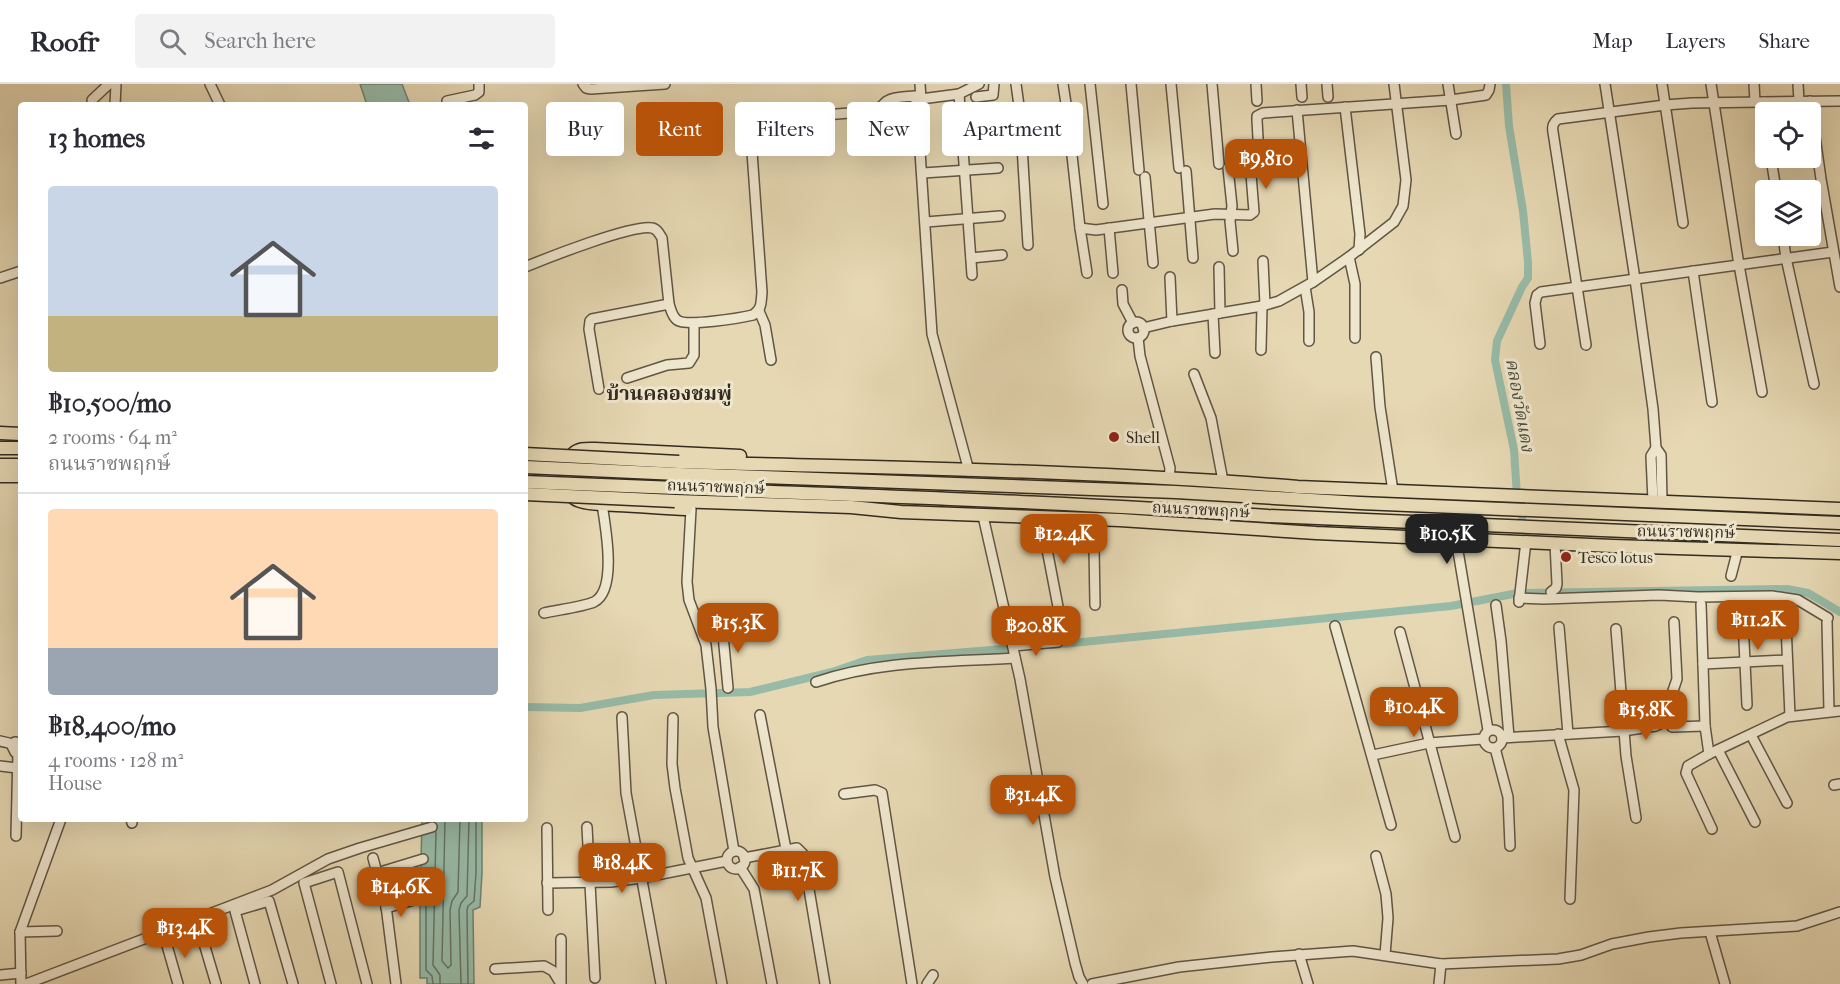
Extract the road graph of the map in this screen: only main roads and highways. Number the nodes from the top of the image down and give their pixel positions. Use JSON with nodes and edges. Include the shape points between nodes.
{"nodes":[{"id":1,"x":0,"y":433,"type":"edge"},
{"id":2,"x":18,"y":434,"type":"edge"},
{"id":3,"x":0,"y":448,"type":"edge"},
{"id":4,"x":18,"y":448,"type":"edge"},
{"id":5,"x":528,"y":454,"type":"edge"},
{"id":6,"x":0,"y":465,"type":"edge"},
{"id":7,"x":18,"y":465,"type":"edge"},
{"id":8,"x":528,"y":467,"type":"edge"},
{"id":9,"x":679,"y":468,"type":"junction"},
{"id":10,"x":859,"y":468,"type":"junction"},
{"id":11,"x":0,"y":476,"type":"edge"},
{"id":12,"x":18,"y":476,"type":"edge"},
{"id":13,"x":1206,"y":481,"type":"junction"},
{"id":14,"x":528,"y":482,"type":"edge"},
{"id":15,"x":1140,"y":491,"type":"junction"},
{"id":16,"x":528,"y":494,"type":"edge"},
{"id":17,"x":1740,"y":505,"type":"junction"},
{"id":18,"x":1840,"y":509,"type":"edge"},
{"id":19,"x":1191,"y":510,"type":"junction"},
{"id":20,"x":891,"y":511,"type":"junction"},
{"id":21,"x":1674,"y":516,"type":"junction"},
{"id":22,"x":1120,"y":520,"type":"junction"},
{"id":23,"x":1840,"y":524,"type":"edge"},
{"id":24,"x":1668,"y":533,"type":"junction"},
{"id":25,"x":1840,"y":540,"type":"edge"},
{"id":26,"x":1743,"y":549,"type":"junction"},
{"id":27,"x":1840,"y":553,"type":"edge"}],
"edges":[{"from":1,"to":2,"type":"main road"},
{"from":3,"to":4,"type":"main road"},
{"from":5,"to":9,"type":"main road","name":"ถนนราชพฤกษ์","bridge":true},
{"from":6,"to":7,"type":"main road"},
{"from":8,"to":9,"type":"main road","name":"ถนนราชพฤกษ์","bridge":true},
{"from":9,"to":10,"type":"main road","name":"ถนนราชพฤกษ์"},
{"from":9,"to":15,"type":"main road","name":"ถนนราชพฤกษ์"},
{"from":10,"to":13,"type":"main road","name":"ถนนราชพฤกษ์"},
{"from":10,"to":20,"type":"main road","via":[[816,460],[582,449],[573,453],[566,486],[569,494],[585,503],[690,509]]},
{"from":11,"to":12,"type":"main road"},
{"from":13,"to":15,"type":"main road"},
{"from":13,"to":17,"type":"main road","name":"ถนนราชพฤกษ์"},
{"from":14,"to":19,"type":"main road","name":"ถนนราชพฤกษ์","bridge":true},
{"from":15,"to":21,"type":"main road","name":"ถนนราชพฤกษ์"},
{"from":16,"to":20,"type":"main road","name":"ถนนราชพฤกษ์","bridge":true},
{"from":17,"to":18,"type":"main road","name":"ถนนราชพฤกษ์"},
{"from":17,"to":21,"type":"main road"},
{"from":19,"to":22,"type":"main road"},
{"from":19,"to":24,"type":"main road","name":"ถนนราชพฤกษ์"},
{"from":20,"to":22,"type":"main road","name":"ถนนราชพฤกษ์"},
{"from":21,"to":23,"type":"main road","name":"ถนนราชพฤกษ์"},
{"from":22,"to":26,"type":"main road","name":"ถนนราชพฤกษ์","via":[[1316,533]]},
{"from":24,"to":25,"type":"main road","name":"ถนนราชพฤกษ์"},
{"from":24,"to":26,"type":"main road"},
{"from":26,"to":27,"type":"main road","name":"ถนนราชพฤกษ์"}]}
